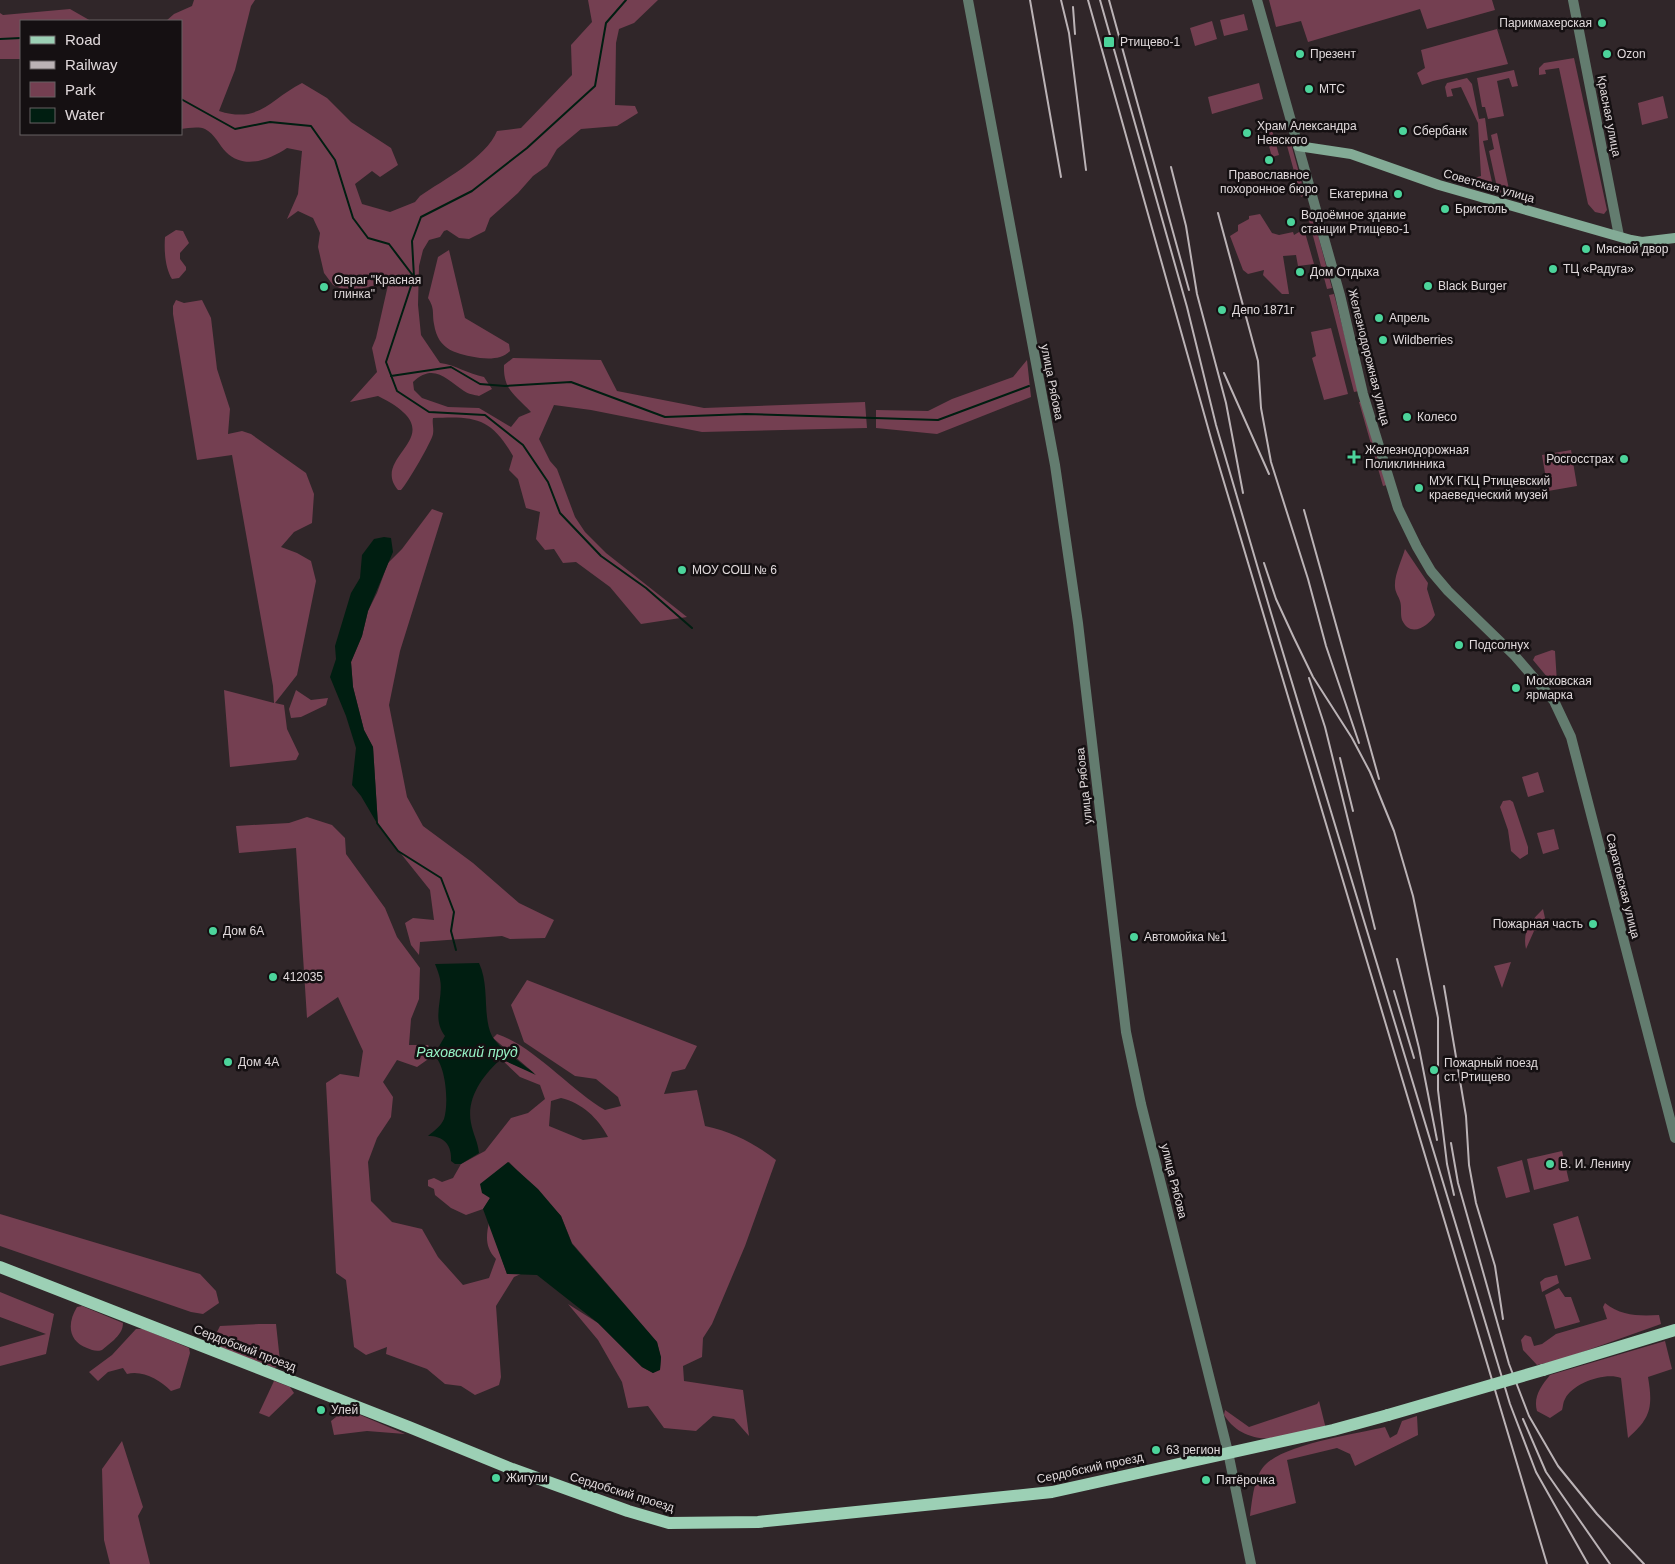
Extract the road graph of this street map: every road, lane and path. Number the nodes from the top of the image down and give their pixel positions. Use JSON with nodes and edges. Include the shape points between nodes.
{"nodes":[{"id":1,"x":968,"y":0,"type":"edge"},
{"id":2,"x":1257,"y":0,"type":"edge"},
{"id":3,"x":1573,"y":0,"type":"edge"},
{"id":4,"x":1298,"y":146,"type":"junction"},
{"id":5,"x":1619,"y":236,"type":"junction"},
{"id":6,"x":1675,"y":238,"type":"edge"},
{"id":7,"x":1515,"y":656,"type":"joint"},
{"id":8,"x":1675,"y":1138,"type":"edge"},
{"id":9,"x":0,"y":1268,"type":"edge"},
{"id":10,"x":1675,"y":1330,"type":"edge"},
{"id":11,"x":1228,"y":1452,"type":"junction"},
{"id":12,"x":1251,"y":1564,"type":"edge"}],
"edges":[{"from":1,"to":11,"type":"street","name":"улица Рябова","via":[[1055,465],[1078,623],[1126,1032]]},
{"from":2,"to":4,"type":"street","name":"Железнодорожная улица"},
{"from":3,"to":5,"type":"street","name":"Красная улица"},
{"from":4,"to":5,"type":"main road","name":"Советская улица","via":[[1351,154],[1439,185]]},
{"from":4,"to":7,"type":"street","name":"Железнодорожная улица","via":[[1340,295],[1363,394],[1398,508],[1431,571]]},
{"from":5,"to":6,"type":"main road","name":"Советская улица","via":[[1642,242]]},
{"from":7,"to":8,"type":"street","name":"Саратовская улица","via":[[1554,701],[1571,737]]},
{"from":9,"to":11,"type":"main road","name":"Сердобский проезд","via":[[512,1470],[669,1523],[758,1522],[1052,1492]]},
{"from":10,"to":11,"type":"main road","name":"Сердобский проезд","bridge":true,"via":[[1388,1415]]},
{"from":11,"to":12,"type":"street","name":"улица Рябова"}]}
